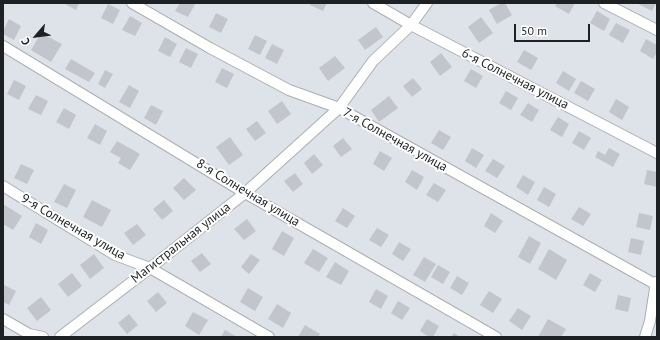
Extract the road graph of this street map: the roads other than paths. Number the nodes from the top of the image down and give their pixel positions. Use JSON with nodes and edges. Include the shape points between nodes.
{"nodes":[{"id":1,"x":132,"y":3,"type":"edge"},
{"id":2,"x":373,"y":3,"type":"edge"},
{"id":3,"x":427,"y":3,"type":"edge"},
{"id":4,"x":604,"y":3,"type":"edge"},
{"id":5,"x":411,"y":25,"type":"junction"},
{"id":6,"x":657,"y":30,"type":"edge"},
{"id":7,"x":3,"y":46,"type":"edge"},
{"id":8,"x":339,"y":108,"type":"junction"},
{"id":9,"x":657,"y":153,"type":"edge"},
{"id":10,"x":3,"y":186,"type":"edge"},
{"id":11,"x":245,"y":192,"type":"junction"},
{"id":12,"x":150,"y":268,"type":"junction"},
{"id":13,"x":656,"y":284,"type":"edge"},
{"id":14,"x":3,"y":319,"type":"edge"},
{"id":15,"x":43,"y":337,"type":"edge"},
{"id":16,"x":60,"y":337,"type":"edge"},
{"id":17,"x":269,"y":337,"type":"edge"},
{"id":18,"x":496,"y":337,"type":"edge"},
{"id":19,"x":646,"y":337,"type":"edge"}],
"edges":[{"from":1,"to":8,"type":"street","name":"7-я Солнечная улица","via":[[289,90]]},
{"from":2,"to":5,"type":"street","name":"6-я Солнечная улица"},
{"from":3,"to":5,"type":"street","name":"Магистральная улица"},
{"from":4,"to":6,"type":"street"},
{"from":5,"to":8,"type":"street","name":"Магистральная улица","via":[[373,61]]},
{"from":5,"to":9,"type":"street","name":"6-я Солнечная улица"},
{"from":7,"to":11,"type":"street","name":"8-я Солнечная улица"},
{"from":8,"to":11,"type":"street","name":"Магистральная улица"},
{"from":8,"to":13,"type":"street","name":"7-я Солнечная улица"},
{"from":10,"to":12,"type":"street","name":"9-я Солнечная улица","via":[[115,255]]},
{"from":11,"to":12,"type":"street","name":"Магистральная улица"},
{"from":11,"to":18,"type":"street","name":"8-я Солнечная улица"},
{"from":12,"to":16,"type":"street","name":"Магистральная улица"},
{"from":12,"to":17,"type":"street","name":"9-я Солнечная улица"},
{"from":13,"to":19,"type":"street"},
{"from":14,"to":15,"type":"street","via":[[29,334]]}]}
